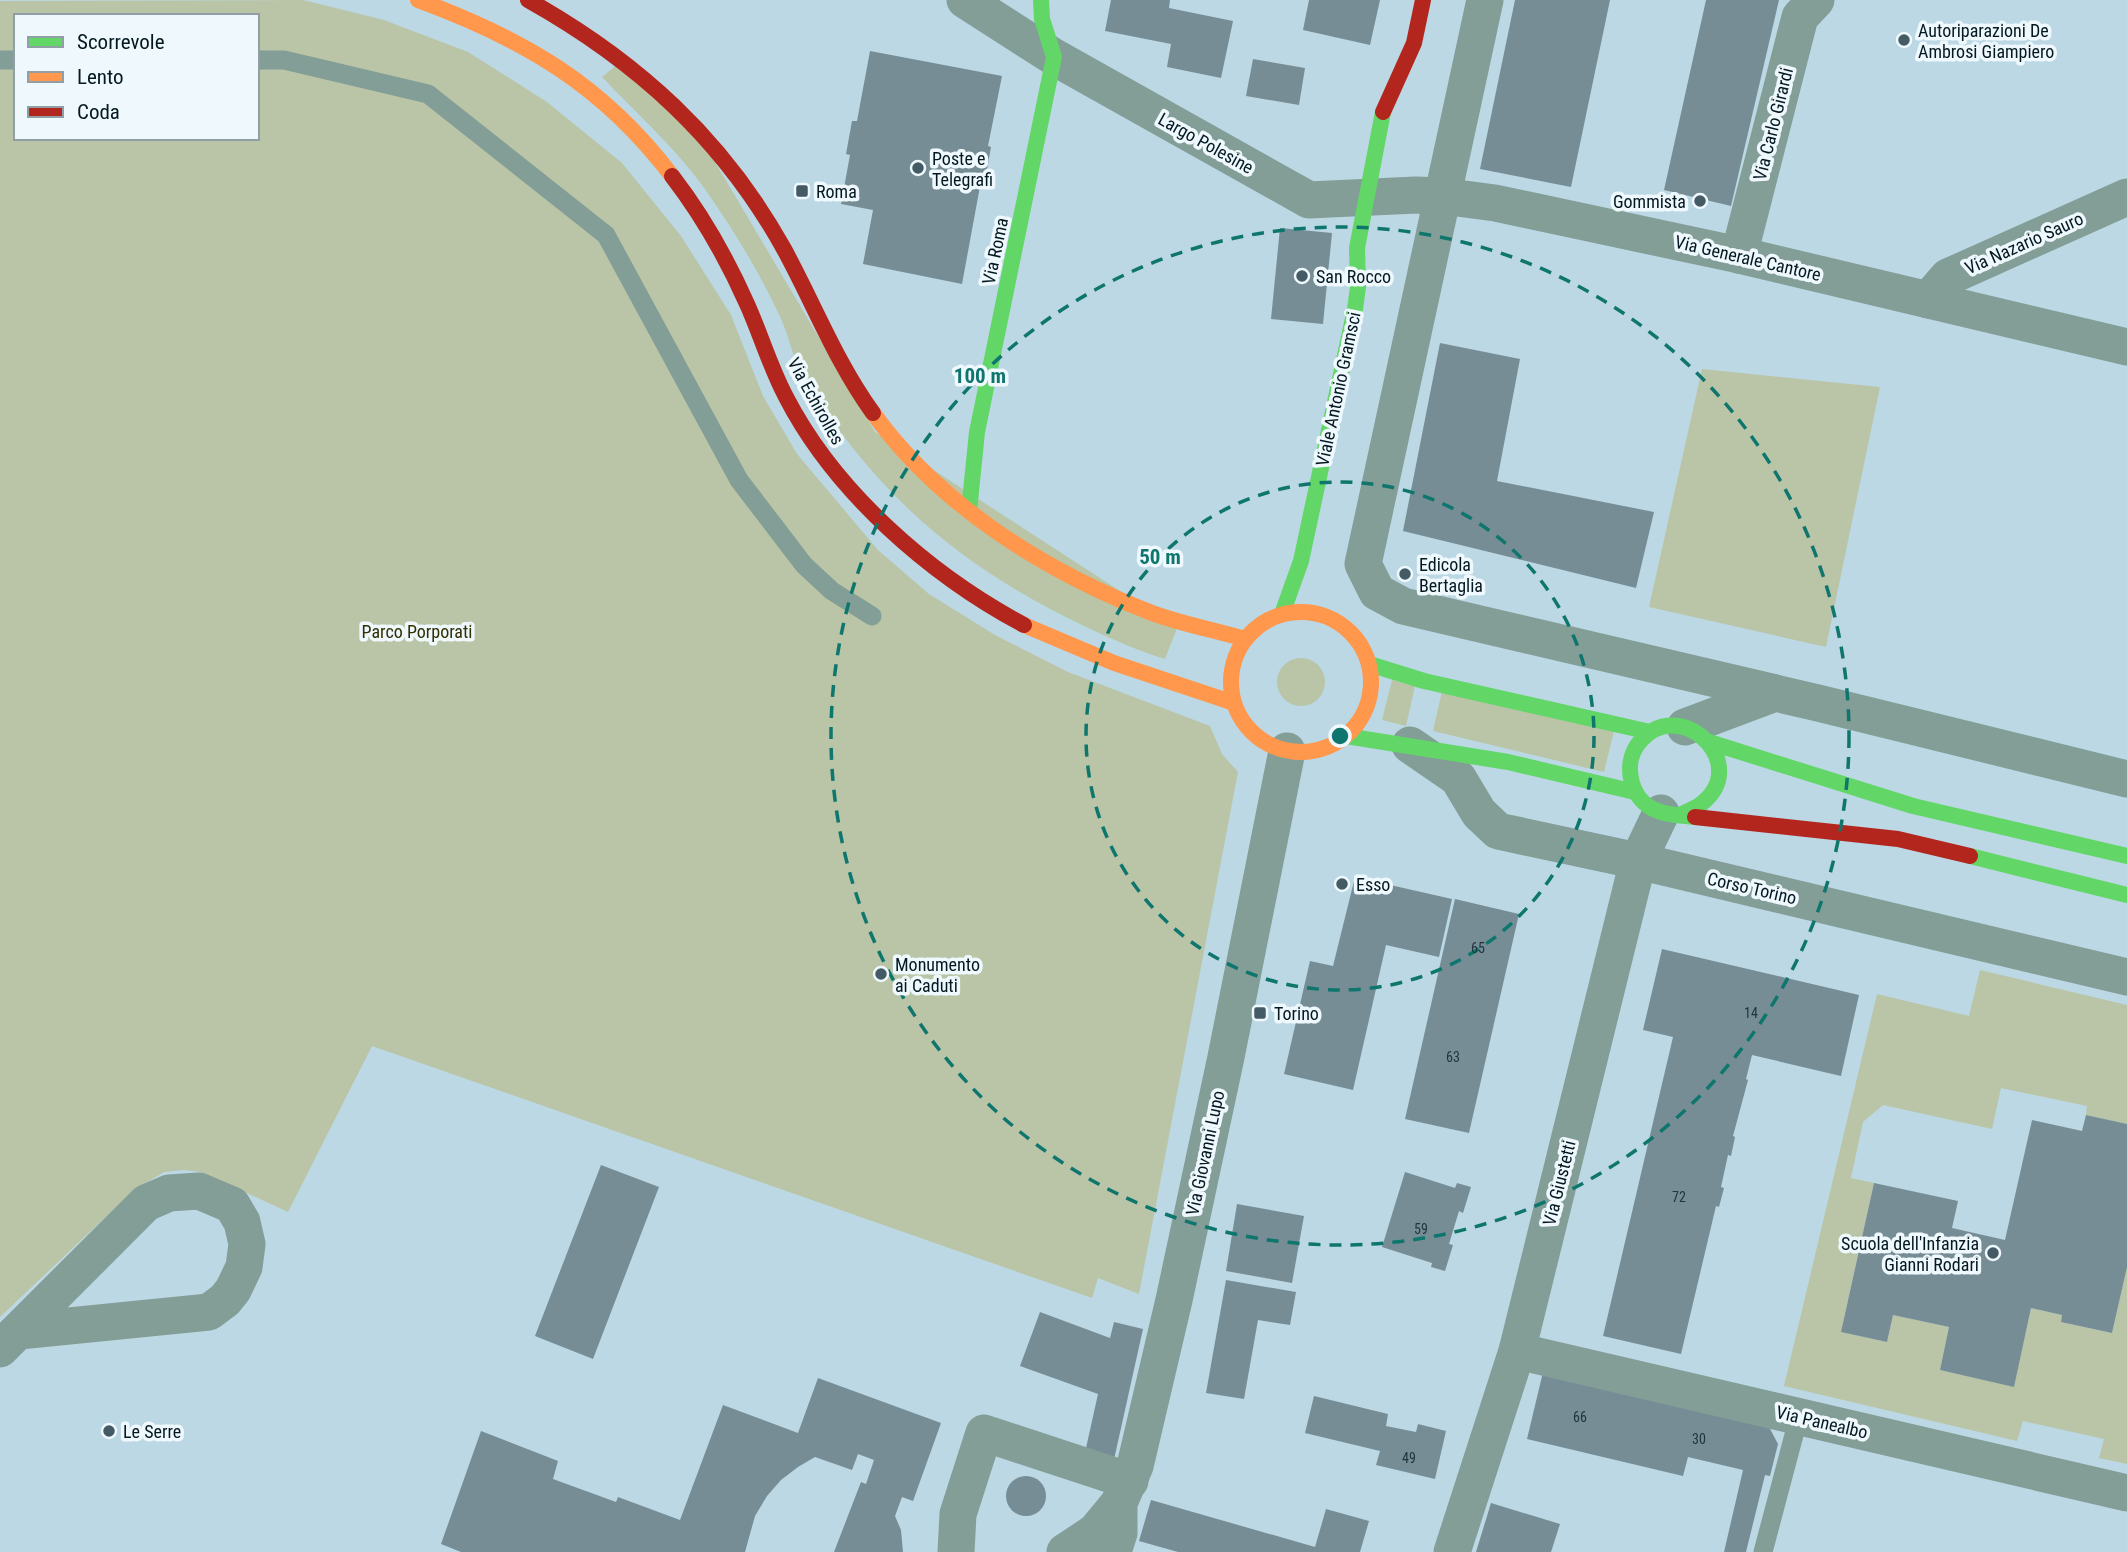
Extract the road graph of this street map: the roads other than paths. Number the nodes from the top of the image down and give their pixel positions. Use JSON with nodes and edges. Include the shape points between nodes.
{"nodes":[{"id":1,"x":418,"y":0,"type":"edge"},
{"id":2,"x":965,"y":0,"type":"edge"},
{"id":3,"x":1041,"y":0,"type":"edge"},
{"id":4,"x":1423,"y":0,"type":"edge"},
{"id":5,"x":1485,"y":0,"type":"edge"},
{"id":6,"x":1816,"y":0,"type":"edge"},
{"id":7,"x":547,"y":4,"type":"edge"},
{"id":8,"x":530,"y":51,"type":"junction"},
{"id":9,"x":1054,"y":57,"type":"junction"},
{"id":10,"x":259,"y":60,"type":"edge"},
{"id":11,"x":1441,"y":196,"type":"junction"},
{"id":12,"x":2127,"y":197,"type":"edge"},
{"id":13,"x":1366,"y":198,"type":"junction"},
{"id":14,"x":1739,"y":255,"type":"junction"},
{"id":15,"x":1928,"y":300,"type":"junction"},
{"id":16,"x":2127,"y":347,"type":"edge"},
{"id":17,"x":969,"y":511,"type":"junction"},
{"id":18,"x":1282,"y":614,"type":"junction"},
{"id":19,"x":872,"y":616,"type":"dead end"},
{"id":20,"x":1245,"y":639,"type":"junction"},
{"id":21,"x":1369,"y":664,"type":"junction"},
{"id":22,"x":1775,"y":692,"type":"junction"},
{"id":23,"x":1234,"y":703,"type":"junction"},
{"id":24,"x":1682,"y":734,"type":"junction"},
{"id":25,"x":1346,"y":736,"type":"junction"},
{"id":26,"x":1410,"y":745,"type":"junction"},
{"id":27,"x":1287,"y":751,"type":"junction"},
{"id":28,"x":2127,"y":779,"type":"edge"},
{"id":29,"x":1659,"y":806,"type":"junction"},
{"id":30,"x":2127,"y":856,"type":"edge"},
{"id":31,"x":1638,"y":861,"type":"junction"},
{"id":32,"x":2127,"y":895,"type":"edge"},
{"id":33,"x":2127,"y":977,"type":"edge"},
{"id":34,"x":10,"y":1340,"type":"edge"},
{"id":35,"x":1517,"y":1352,"type":"junction"},
{"id":36,"x":1799,"y":1416,"type":"junction"},
{"id":37,"x":1125,"y":1492,"type":"junction"},
{"id":38,"x":2127,"y":1493,"type":"edge"},
{"id":39,"x":956,"y":1552,"type":"edge"},
{"id":40,"x":1065,"y":1552,"type":"edge"},
{"id":41,"x":1114,"y":1552,"type":"edge"},
{"id":42,"x":1452,"y":1552,"type":"edge"},
{"id":43,"x":1763,"y":1552,"type":"edge"}],
"edges":[{"from":1,"to":8,"type":"street","name":"Via Echirolles","via":[[465,17]]},
{"from":2,"to":9,"type":"street","name":"Largo Polesine"},
{"from":3,"to":9,"type":"street","name":"Via Roma"},
{"from":4,"to":13,"type":"street","name":"Viale Antonio Gramsci","via":[[1407,63],[1383,113]]},
{"from":5,"to":11,"type":"street"},
{"from":6,"to":14,"type":"street","name":"Via Carlo Girardi","via":[[1800,17]]},
{"from":7,"to":8,"type":"street"},
{"from":7,"to":17,"type":"street","via":[[659,88],[707,137],[748,190],[781,244],[853,386],[912,460]]},
{"from":8,"to":23,"type":"street","name":"Via Echirolles","via":[[587,88],[624,120],[656,157],[728,266],[782,389],[826,459],[912,548],[997,611],[1102,658]]},
{"from":9,"to":13,"type":"street","name":"Largo Polesine","via":[[1309,200]]},
{"from":9,"to":17,"type":"street","name":"Via Roma","via":[[977,432]]},
{"from":10,"to":19,"type":"lane","via":[[284,60],[428,94],[606,235],[739,480],[804,565],[832,591]]},
{"from":11,"to":13,"type":"street","name":"Via Generale Cantore"},
{"from":11,"to":14,"type":"street","name":"Via Generale Cantore"},
{"from":11,"to":22,"type":"street","via":[[1363,564],[1377,592],[1403,606]]},
{"from":12,"to":15,"type":"street","name":"Via Nazario Sauro","via":[[1948,277]]},
{"from":13,"to":18,"type":"street","name":"Viale Antonio Gramsci","via":[[1357,248],[1355,309],[1301,561]]},
{"from":14,"to":15,"type":"street","name":"Via Generale Cantore"},
{"from":15,"to":16,"type":"street","name":"Via Generale Cantore"},
{"from":17,"to":20,"type":"street","via":[[1065,573],[1154,613]]},
{"from":18,"to":20,"type":"street"},
{"from":18,"to":21,"type":"street","via":[[1326,616],[1360,644]]},
{"from":20,"to":23,"type":"street","via":[[1234,659],[1230,681]]},
{"from":21,"to":24,"type":"street","via":[[1424,681]]},
{"from":21,"to":25,"type":"street","via":[[1368,704]]},
{"from":22,"to":24,"type":"street"},
{"from":22,"to":28,"type":"street"},
{"from":23,"to":27,"type":"street","via":[[1254,734]]},
{"from":24,"to":29,"type":"street","via":[[1640,741],[1633,752],[1630,779]]},
{"from":24,"to":29,"type":"street","via":[[1717,756],[1716,786],[1697,810]]},
{"from":24,"to":30,"type":"street","via":[[1913,806]]},
{"from":25,"to":26,"type":"street","name":"Corso Torino"},
{"from":25,"to":27,"type":"street","via":[[1318,750]]},
{"from":26,"to":29,"type":"street","name":"Corso Torino","via":[[1508,762]]},
{"from":26,"to":31,"type":"street","name":"Corso Torino","via":[[1458,778],[1479,813],[1498,831]]},
{"from":27,"to":37,"type":"street","name":"Via Giovanni Lupo","via":[[1174,1300],[1136,1466]]},
{"from":29,"to":31,"type":"street","name":"Via Giustetti"},
{"from":29,"to":32,"type":"street","name":"Corso Torino","via":[[1723,822],[1905,840]]},
{"from":31,"to":33,"type":"street","name":"Corso Torino"},
{"from":31,"to":35,"type":"street","name":"Via Giustetti"},
{"from":34,"to":34,"type":"street","via":[[209,1312],[233,1290],[244,1267],[247,1244],[242,1222],[233,1206],[199,1191],[169,1193],[146,1203]]},
{"from":35,"to":36,"type":"street","name":"Via Panealbo"},
{"from":35,"to":42,"type":"street","name":"Via Giustetti"},
{"from":36,"to":38,"type":"street","name":"Via Panealbo"},
{"from":36,"to":43,"type":"lane"},
{"from":37,"to":39,"type":"street","via":[[984,1433],[958,1514]]},
{"from":37,"to":40,"type":"street","via":[[1095,1532]]},
{"from":37,"to":41,"type":"street","name":"Via Giovanni Lupo"}]}
